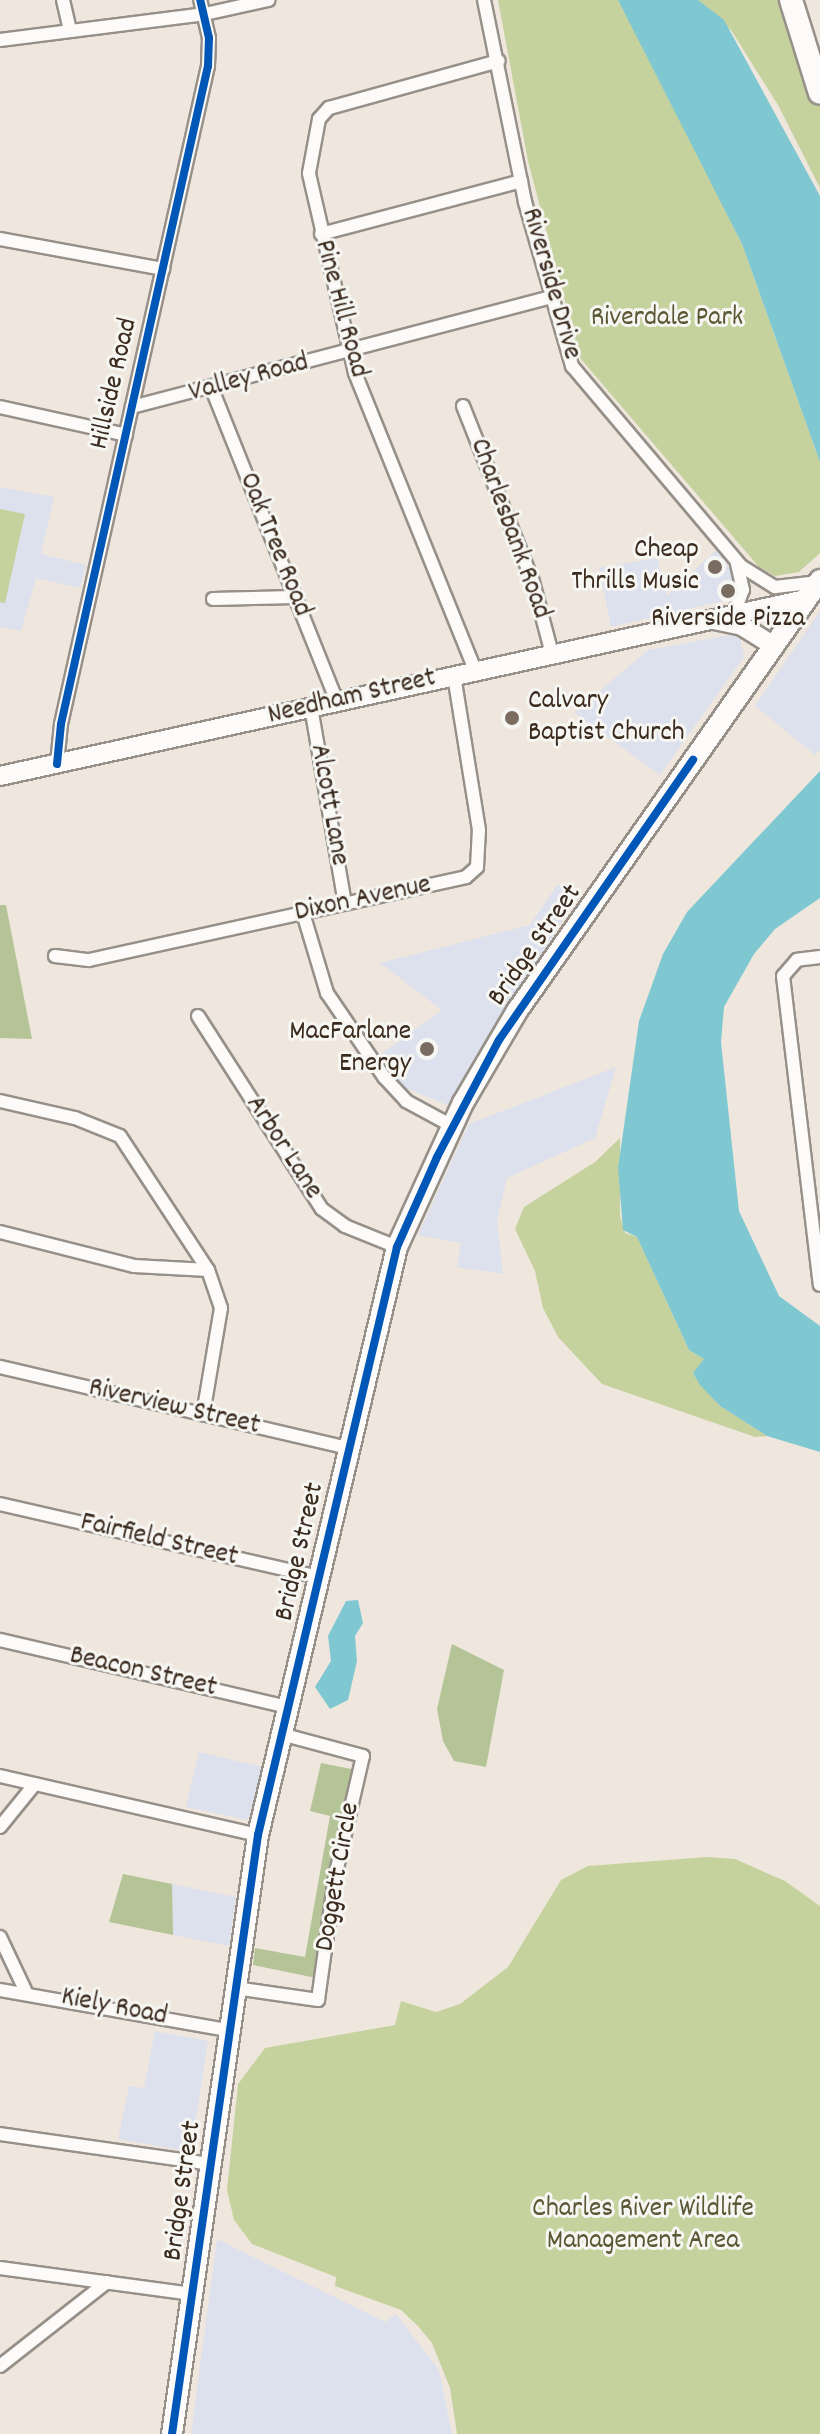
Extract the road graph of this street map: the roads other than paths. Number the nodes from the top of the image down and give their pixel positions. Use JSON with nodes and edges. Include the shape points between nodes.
{"nodes":[{"id":1,"x":63,"y":0,"type":"edge"},
{"id":2,"x":200,"y":0,"type":"edge"},
{"id":3,"x":268,"y":0,"type":"edge"},
{"id":4,"x":484,"y":0,"type":"edge"},
{"id":5,"x":791,"y":0,"type":"edge"},
{"id":6,"x":205,"y":14,"type":"junction"},
{"id":7,"x":70,"y":30,"type":"junction"},
{"id":8,"x":0,"y":40,"type":"edge"},
{"id":9,"x":499,"y":61,"type":"junction"},
{"id":10,"x":820,"y":93,"type":"edge"},
{"id":11,"x":521,"y":181,"type":"junction"},
{"id":12,"x":321,"y":234,"type":"junction"},
{"id":13,"x":0,"y":239,"type":"edge"},
{"id":14,"x":163,"y":269,"type":"junction"},
{"id":15,"x":551,"y":297,"type":"junction"},
{"id":16,"x":350,"y":352,"type":"junction"},
{"id":17,"x":212,"y":389,"type":"junction"},
{"id":18,"x":463,"y":406,"type":"dead end"},
{"id":19,"x":0,"y":407,"type":"edge"},
{"id":20,"x":132,"y":407,"type":"junction"},
{"id":21,"x":126,"y":435,"type":"junction"},
{"id":22,"x":735,"y":561,"type":"junction"},
{"id":23,"x":819,"y":581,"type":"edge"},
{"id":24,"x":294,"y":597,"type":"junction"},
{"id":25,"x":213,"y":599,"type":"dead end"},
{"id":26,"x":806,"y":599,"type":"junction"},
{"id":27,"x":734,"y":613,"type":"junction"},
{"id":28,"x":703,"y":621,"type":"junction"},
{"id":29,"x":772,"y":645,"type":"junction"},
{"id":30,"x":552,"y":654,"type":"junction"},
{"id":31,"x":475,"y":670,"type":"junction"},
{"id":32,"x":454,"y":675,"type":"junction"},
{"id":33,"x":337,"y":701,"type":"junction"},
{"id":34,"x":311,"y":707,"type":"junction"},
{"id":35,"x":57,"y":764,"type":"junction"},
{"id":36,"x":0,"y":776,"type":"edge"},
{"id":37,"x":345,"y":904,"type":"junction"},
{"id":38,"x":303,"y":913,"type":"junction"},
{"id":39,"x":55,"y":956,"type":"dead end"},
{"id":40,"x":820,"y":957,"type":"edge"},
{"id":41,"x":198,"y":1016,"type":"dead end"},
{"id":42,"x":0,"y":1101,"type":"edge"},
{"id":43,"x":452,"y":1126,"type":"junction"},
{"id":44,"x":0,"y":1232,"type":"edge"},
{"id":45,"x":397,"y":1247,"type":"junction"},
{"id":46,"x":817,"y":1264,"type":"edge"},
{"id":47,"x":208,"y":1270,"type":"junction"},
{"id":48,"x":820,"y":1285,"type":"edge"},
{"id":49,"x":0,"y":1367,"type":"edge"},
{"id":50,"x":203,"y":1414,"type":"junction"},
{"id":51,"x":348,"y":1448,"type":"junction"},
{"id":52,"x":0,"y":1504,"type":"edge"},
{"id":53,"x":318,"y":1577,"type":"junction"},
{"id":54,"x":0,"y":1640,"type":"edge"},
{"id":55,"x":287,"y":1707,"type":"junction"},
{"id":56,"x":281,"y":1734,"type":"junction"},
{"id":57,"x":0,"y":1776,"type":"edge"},
{"id":58,"x":35,"y":1784,"type":"junction"},
{"id":59,"x":0,"y":1827,"type":"edge"},
{"id":60,"x":258,"y":1835,"type":"junction"},
{"id":61,"x":0,"y":1937,"type":"edge"},
{"id":62,"x":235,"y":1988,"type":"junction"},
{"id":63,"x":0,"y":1990,"type":"edge"},
{"id":64,"x":25,"y":1990,"type":"junction"},
{"id":65,"x":228,"y":2030,"type":"junction"},
{"id":66,"x":0,"y":2134,"type":"edge"},
{"id":67,"x":211,"y":2164,"type":"junction"},
{"id":68,"x":0,"y":2268,"type":"edge"},
{"id":69,"x":107,"y":2282,"type":"junction"},
{"id":70,"x":192,"y":2294,"type":"junction"},
{"id":71,"x":0,"y":2366,"type":"edge"},
{"id":72,"x":172,"y":2434,"type":"edge"}],
"edges":[{"from":1,"to":7,"type":"street"},
{"from":2,"to":6,"type":"street","name":"Hillside Road"},
{"from":3,"to":6,"type":"street"},
{"from":4,"to":9,"type":"street","name":"Riverside Drive"},
{"from":5,"to":10,"type":"highway"},
{"from":6,"to":7,"type":"street"},
{"from":6,"to":14,"type":"street","name":"Hillside Road","via":[[208,66]]},
{"from":7,"to":8,"type":"street"},
{"from":9,"to":11,"type":"street","name":"Riverside Drive"},
{"from":9,"to":12,"type":"street","name":"Pine Hill Road","via":[[325,110],[309,173]]},
{"from":11,"to":12,"type":"street"},
{"from":11,"to":15,"type":"street","name":"Riverside Drive"},
{"from":12,"to":16,"type":"street","name":"Pine Hill Road"},
{"from":13,"to":14,"type":"street"},
{"from":14,"to":20,"type":"street","name":"Hillside Road"},
{"from":15,"to":16,"type":"street","name":"Valley Road"},
{"from":15,"to":22,"type":"street","name":"Riverside Drive","via":[[576,372]]},
{"from":16,"to":17,"type":"street","name":"Valley Road"},
{"from":16,"to":31,"type":"street","name":"Pine Hill Road"},
{"from":17,"to":20,"type":"street","name":"Valley Road"},
{"from":17,"to":24,"type":"street","name":"Oak Tree Road"},
{"from":18,"to":30,"type":"street","name":"Charlesbank Road","via":[[533,582]]},
{"from":19,"to":21,"type":"street"},
{"from":20,"to":21,"type":"street","name":"Hillside Road"},
{"from":21,"to":35,"type":"street","name":"Hillside Road"},
{"from":22,"to":23,"type":"street","name":"Riverside Drive","via":[[775,587]]},
{"from":22,"to":27,"type":"street","via":[[743,590]]},
{"from":23,"to":26,"type":"main road","name":"Bridge Street"},
{"from":24,"to":25,"type":"street"},
{"from":24,"to":33,"type":"street","name":"Oak Tree Road"},
{"from":26,"to":27,"type":"main road","name":"Needham Street"},
{"from":26,"to":29,"type":"main road","name":"Bridge Street"},
{"from":27,"to":28,"type":"main road","name":"Needham Street"},
{"from":28,"to":29,"type":"main road","name":"Needham Street","via":[[738,624]]},
{"from":28,"to":30,"type":"main road","name":"Needham Street"},
{"from":29,"to":43,"type":"main road","name":"Bridge Street","via":[[517,1011]]},
{"from":30,"to":31,"type":"main road","name":"Needham Street"},
{"from":31,"to":32,"type":"main road","name":"Needham Street"},
{"from":32,"to":33,"type":"main road","name":"Needham Street"},
{"from":32,"to":37,"type":"street","name":"Dixon Avenue","via":[[479,830],[477,867],[466,877]]},
{"from":33,"to":34,"type":"main road","name":"Needham Street"},
{"from":34,"to":35,"type":"main road","name":"Needham Street"},
{"from":34,"to":37,"type":"street","name":"Alcott Lane"},
{"from":35,"to":36,"type":"main road","name":"Needham Street"},
{"from":37,"to":38,"type":"street","name":"Dixon Avenue"},
{"from":38,"to":39,"type":"street","name":"Dixon Avenue","via":[[89,960]]},
{"from":38,"to":43,"type":"street","via":[[327,993],[384,1077],[406,1101]]},
{"from":40,"to":46,"type":"street","via":[[797,960],[783,976]]},
{"from":41,"to":45,"type":"street","name":"Arbor Lane","via":[[322,1209],[345,1226]]},
{"from":42,"to":47,"type":"street","via":[[75,1118],[120,1136]]},
{"from":43,"to":45,"type":"main road","name":"Bridge Street"},
{"from":44,"to":47,"type":"street","via":[[134,1266]]},
{"from":45,"to":51,"type":"main road","name":"Bridge Street"},
{"from":46,"to":48,"type":"street"},
{"from":47,"to":50,"type":"street","via":[[221,1308]]},
{"from":49,"to":50,"type":"street","name":"Riverview Street"},
{"from":50,"to":51,"type":"street","name":"Riverview Street"},
{"from":51,"to":53,"type":"main road","name":"Bridge Street"},
{"from":52,"to":53,"type":"street","name":"Fairfield Street"},
{"from":53,"to":55,"type":"main road","name":"Bridge Street"},
{"from":54,"to":55,"type":"street","name":"Beacon Street"},
{"from":55,"to":56,"type":"main road","name":"Bridge Street"},
{"from":56,"to":60,"type":"main road","name":"Bridge Street"},
{"from":56,"to":62,"type":"street","name":"Doggett Circle","via":[[363,1756],[335,1877],[318,2000]]},
{"from":57,"to":58,"type":"street"},
{"from":58,"to":59,"type":"street"},
{"from":58,"to":60,"type":"street"},
{"from":60,"to":62,"type":"main road","name":"Bridge Street"},
{"from":61,"to":64,"type":"street"},
{"from":62,"to":65,"type":"main road","name":"Bridge Street"},
{"from":63,"to":64,"type":"street","name":"Kiely Road"},
{"from":64,"to":65,"type":"street","name":"Kiely Road"},
{"from":65,"to":67,"type":"main road","name":"Bridge Street"},
{"from":66,"to":67,"type":"street"},
{"from":67,"to":70,"type":"main road","name":"Bridge Street"},
{"from":68,"to":69,"type":"street"},
{"from":69,"to":70,"type":"street"},
{"from":69,"to":71,"type":"street"},
{"from":70,"to":72,"type":"main road","name":"Bridge Street"}]}
